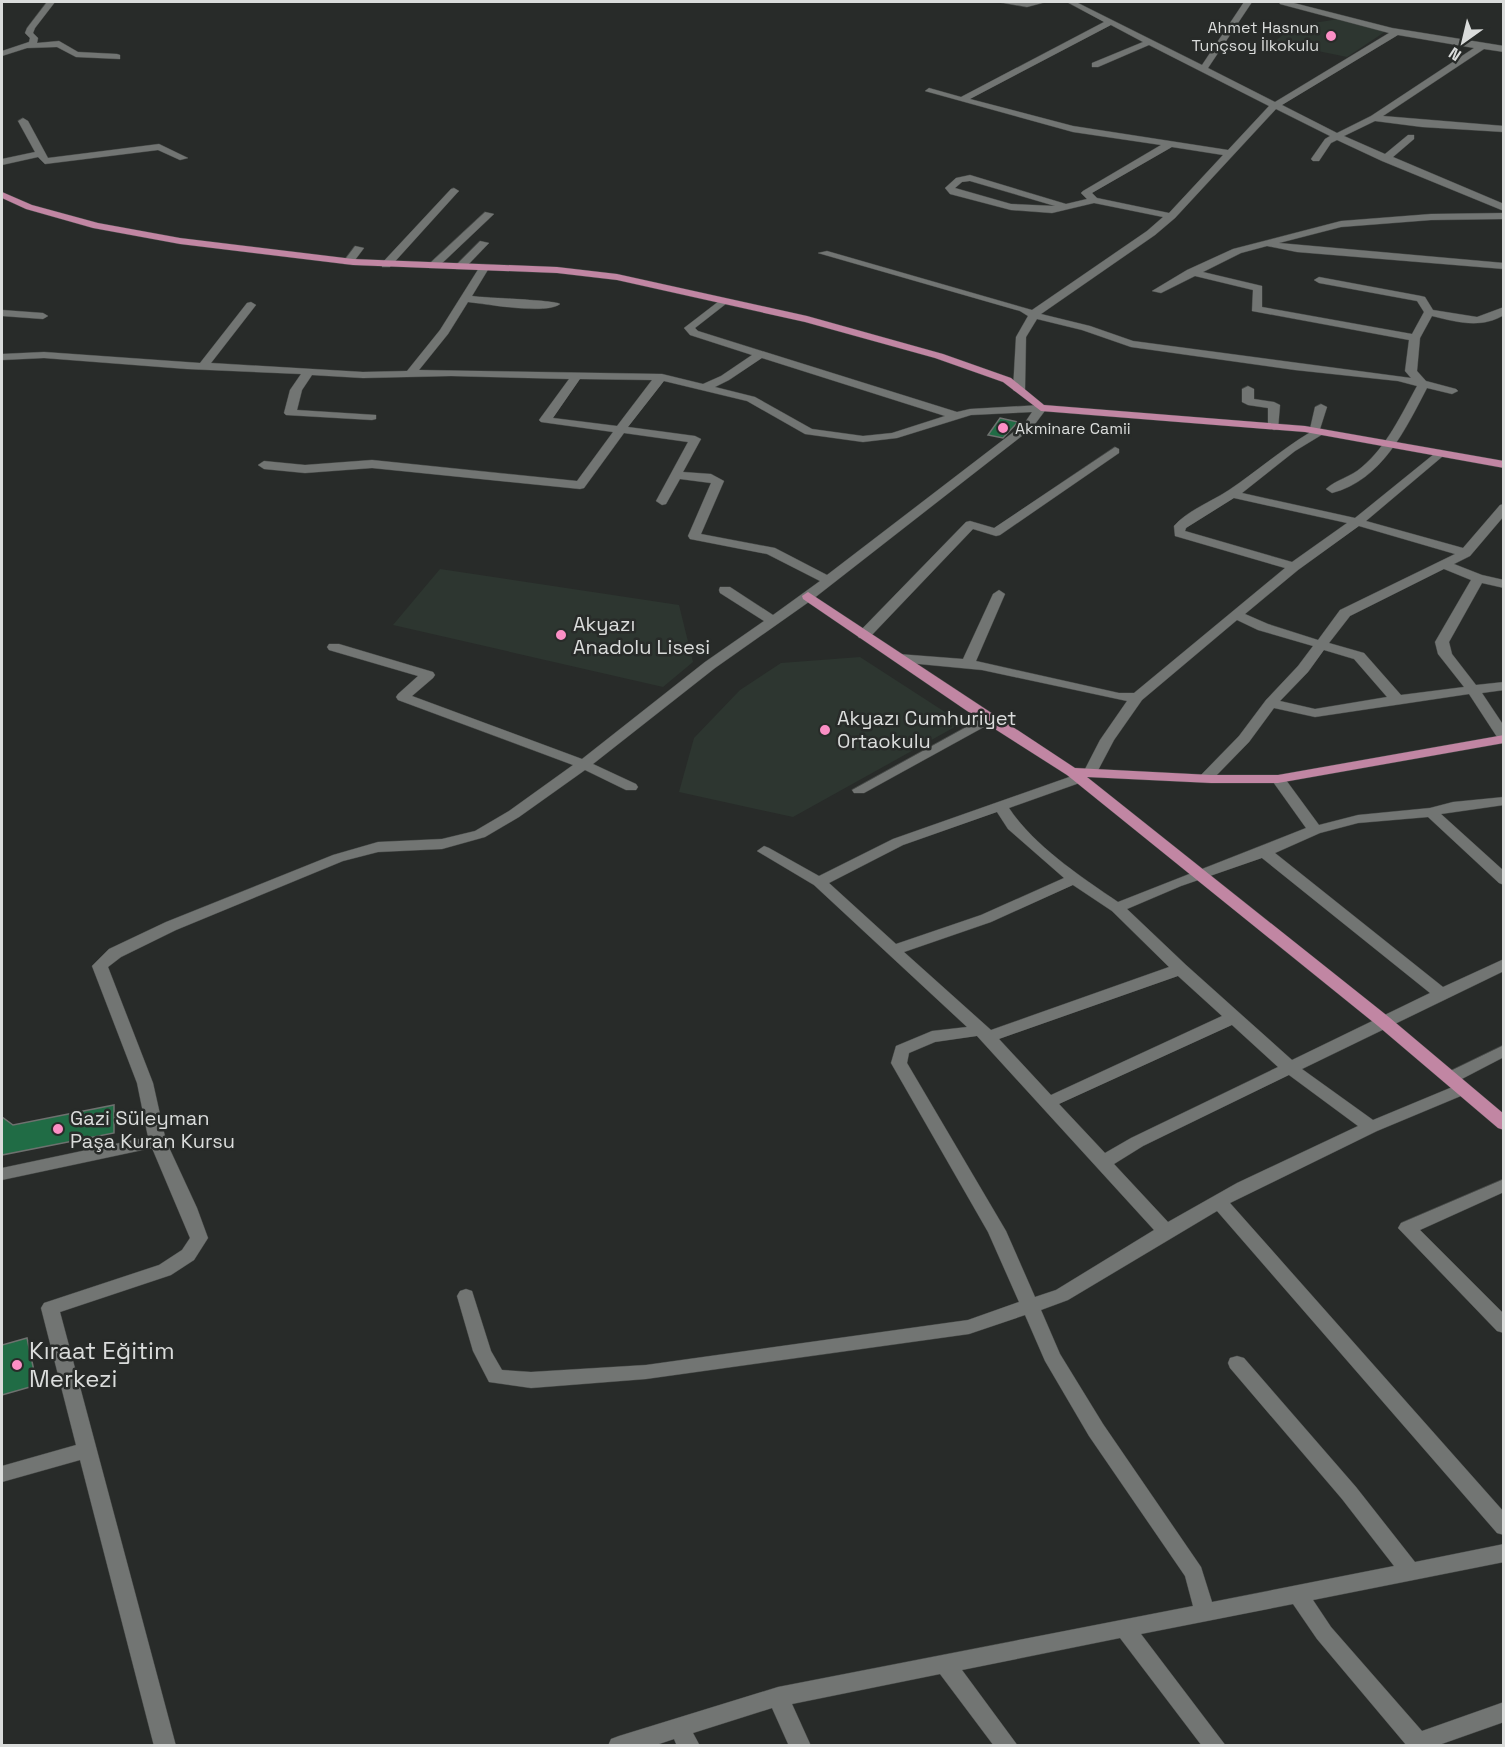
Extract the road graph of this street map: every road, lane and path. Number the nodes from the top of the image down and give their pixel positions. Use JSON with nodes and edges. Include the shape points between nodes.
{"nodes":[{"id":1,"x":51,"y":2,"type":"edge"},
{"id":2,"x":1002,"y":2,"type":"edge"},
{"id":3,"x":1042,"y":2,"type":"edge"},
{"id":4,"x":1071,"y":2,"type":"edge"},
{"id":5,"x":1248,"y":2,"type":"edge"},
{"id":6,"x":1283,"y":2,"type":"edge"},
{"id":7,"x":1320,"y":2,"type":"edge"},
{"id":8,"x":1310,"y":10,"type":"junction"},
{"id":9,"x":1110,"y":22,"type":"junction"},
{"id":10,"x":1398,"y":31,"type":"junction"},
{"id":11,"x":1149,"y":42,"type":"junction"},
{"id":12,"x":30,"y":46,"type":"junction"},
{"id":13,"x":1482,"y":47,"type":"junction"},
{"id":14,"x":1503,"y":49,"type":"edge"},
{"id":15,"x":2,"y":54,"type":"edge"},
{"id":16,"x":117,"y":57,"type":"dead end"},
{"id":17,"x":1095,"y":64,"type":"dead end"},
{"id":18,"x":1203,"y":69,"type":"junction"},
{"id":19,"x":929,"y":91,"type":"dead end"},
{"id":20,"x":963,"y":99,"type":"junction"},
{"id":21,"x":1274,"y":106,"type":"junction"},
{"id":22,"x":1374,"y":118,"type":"junction"},
{"id":23,"x":23,"y":121,"type":"dead end"},
{"id":24,"x":1503,"y":129,"type":"edge"},
{"id":25,"x":1338,"y":137,"type":"junction"},
{"id":26,"x":1411,"y":137,"type":"dead end"},
{"id":27,"x":1172,"y":143,"type":"junction"},
{"id":28,"x":1230,"y":153,"type":"junction"},
{"id":29,"x":41,"y":154,"type":"junction"},
{"id":30,"x":183,"y":158,"type":"dead end"},
{"id":31,"x":1316,"y":159,"type":"dead end"},
{"id":32,"x":1386,"y":159,"type":"junction"},
{"id":33,"x":2,"y":162,"type":"edge"},
{"id":34,"x":454,"y":190,"type":"dead end"},
{"id":35,"x":2,"y":195,"type":"edge"},
{"id":36,"x":1094,"y":200,"type":"junction"},
{"id":37,"x":1064,"y":206,"type":"junction"},
{"id":38,"x":1503,"y":208,"type":"edge"},
{"id":39,"x":489,"y":214,"type":"dead end"},
{"id":40,"x":1171,"y":216,"type":"junction"},
{"id":41,"x":1503,"y":216,"type":"edge"},
{"id":42,"x":484,"y":243,"type":"dead end"},
{"id":43,"x":1264,"y":244,"type":"junction"},
{"id":44,"x":359,"y":248,"type":"dead end"},
{"id":45,"x":823,"y":253,"type":"dead end"},
{"id":46,"x":348,"y":262,"type":"junction"},
{"id":47,"x":386,"y":265,"type":"junction"},
{"id":48,"x":1491,"y":265,"type":"junction"},
{"id":49,"x":433,"y":266,"type":"junction"},
{"id":50,"x":1503,"y":266,"type":"edge"},
{"id":51,"x":460,"y":267,"type":"junction"},
{"id":52,"x":484,"y":268,"type":"junction"},
{"id":53,"x":1191,"y":272,"type":"junction"},
{"id":54,"x":1482,"y":279,"type":"dead end"},
{"id":55,"x":1319,"y":280,"type":"dead end"},
{"id":56,"x":1157,"y":291,"type":"dead end"},
{"id":57,"x":465,"y":299,"type":"junction"},
{"id":58,"x":723,"y":301,"type":"junction"},
{"id":59,"x":555,"y":304,"type":"dead end"},
{"id":60,"x":251,"y":305,"type":"dead end"},
{"id":61,"x":1503,"y":310,"type":"edge"},
{"id":62,"x":1429,"y":312,"type":"junction"},
{"id":63,"x":2,"y":313,"type":"edge"},
{"id":64,"x":1034,"y":315,"type":"junction"},
{"id":65,"x":43,"y":316,"type":"dead end"},
{"id":66,"x":1415,"y":338,"type":"junction"},
{"id":67,"x":760,"y":354,"type":"junction"},
{"id":68,"x":2,"y":357,"type":"edge"},
{"id":69,"x":203,"y":366,"type":"junction"},
{"id":70,"x":309,"y":371,"type":"junction"},
{"id":71,"x":411,"y":374,"type":"junction"},
{"id":72,"x":577,"y":375,"type":"junction"},
{"id":73,"x":662,"y":377,"type":"junction"},
{"id":74,"x":1423,"y":385,"type":"junction"},
{"id":75,"x":705,"y":387,"type":"junction"},
{"id":76,"x":1248,"y":389,"type":"dead end"},
{"id":77,"x":1019,"y":390,"type":"junction"},
{"id":78,"x":1452,"y":390,"type":"dead end"},
{"id":79,"x":1321,"y":407,"type":"dead end"},
{"id":80,"x":1041,"y":408,"type":"junction"},
{"id":81,"x":956,"y":416,"type":"junction"},
{"id":82,"x":372,"y":417,"type":"dead end"},
{"id":83,"x":1274,"y":427,"type":"junction"},
{"id":84,"x":621,"y":429,"type":"junction"},
{"id":85,"x":1316,"y":431,"type":"junction"},
{"id":86,"x":1391,"y":445,"type":"junction"},
{"id":87,"x":1115,"y":451,"type":"dead end"},
{"id":88,"x":1439,"y":454,"type":"junction"},
{"id":89,"x":264,"y":465,"type":"dead end"},
{"id":90,"x":1503,"y":465,"type":"edge"},
{"id":91,"x":675,"y":475,"type":"junction"},
{"id":92,"x":1332,"y":489,"type":"dead end"},
{"id":93,"x":1232,"y":494,"type":"junction"},
{"id":94,"x":662,"y":501,"type":"dead end"},
{"id":95,"x":1503,"y":508,"type":"edge"},
{"id":96,"x":1357,"y":522,"type":"junction"},
{"id":97,"x":1466,"y":553,"type":"junction"},
{"id":98,"x":1445,"y":565,"type":"junction"},
{"id":99,"x":1294,"y":567,"type":"junction"},
{"id":100,"x":1478,"y":578,"type":"junction"},
{"id":101,"x":828,"y":580,"type":"junction"},
{"id":102,"x":1503,"y":584,"type":"edge"},
{"id":103,"x":725,"y":590,"type":"dead end"},
{"id":104,"x":999,"y":594,"type":"dead end"},
{"id":105,"x":808,"y":596,"type":"junction"},
{"id":106,"x":1236,"y":615,"type":"junction"},
{"id":107,"x":772,"y":620,"type":"junction"},
{"id":108,"x":864,"y":635,"type":"junction"},
{"id":109,"x":1321,"y":644,"type":"junction"},
{"id":110,"x":334,"y":647,"type":"dead end"},
{"id":111,"x":898,"y":658,"type":"junction"},
{"id":112,"x":968,"y":663,"type":"junction"},
{"id":113,"x":1503,"y":686,"type":"edge"},
{"id":114,"x":1473,"y":690,"type":"junction"},
{"id":115,"x":1137,"y":697,"type":"junction"},
{"id":116,"x":1398,"y":699,"type":"junction"},
{"id":117,"x":1271,"y":703,"type":"junction"},
{"id":118,"x":988,"y":718,"type":"junction"},
{"id":119,"x":1503,"y":738,"type":"edge"},
{"id":120,"x":584,"y":764,"type":"junction"},
{"id":121,"x":1081,"y":775,"type":"junction"},
{"id":122,"x":1278,"y":778,"type":"junction"},
{"id":123,"x":1205,"y":779,"type":"junction"},
{"id":124,"x":631,"y":787,"type":"dead end"},
{"id":125,"x":859,"y":790,"type":"dead end"},
{"id":126,"x":1503,"y":802,"type":"edge"},
{"id":127,"x":1001,"y":807,"type":"junction"},
{"id":128,"x":1431,"y":812,"type":"junction"},
{"id":129,"x":1315,"y":830,"type":"junction"},
{"id":130,"x":764,"y":851,"type":"dead end"},
{"id":131,"x":1264,"y":852,"type":"junction"},
{"id":132,"x":1202,"y":874,"type":"junction"},
{"id":133,"x":1074,"y":879,"type":"junction"},
{"id":134,"x":1503,"y":880,"type":"edge"},
{"id":135,"x":819,"y":882,"type":"junction"},
{"id":136,"x":1117,"y":908,"type":"junction"},
{"id":137,"x":895,"y":950,"type":"junction"},
{"id":138,"x":1503,"y":964,"type":"edge"},
{"id":139,"x":1180,"y":969,"type":"junction"},
{"id":140,"x":1440,"y":993,"type":"junction"},
{"id":141,"x":1234,"y":1017,"type":"junction"},
{"id":142,"x":1384,"y":1022,"type":"junction"},
{"id":143,"x":984,"y":1034,"type":"junction"},
{"id":144,"x":1503,"y":1050,"type":"edge"},
{"id":145,"x":1290,"y":1068,"type":"junction"},
{"id":146,"x":1456,"y":1084,"type":"junction"},
{"id":147,"x":1047,"y":1103,"type":"junction"},
{"id":148,"x":1503,"y":1124,"type":"edge"},
{"id":149,"x":1371,"y":1127,"type":"junction"},
{"id":150,"x":157,"y":1141,"type":"junction"},
{"id":151,"x":1104,"y":1162,"type":"junction"},
{"id":152,"x":2,"y":1174,"type":"edge"},
{"id":153,"x":1503,"y":1185,"type":"edge"},
{"id":154,"x":1219,"y":1202,"type":"junction"},
{"id":155,"x":1166,"y":1231,"type":"junction"},
{"id":156,"x":466,"y":1296,"type":"dead end"},
{"id":157,"x":1031,"y":1305,"type":"junction"},
{"id":158,"x":1503,"y":1326,"type":"edge"},
{"id":159,"x":1237,"y":1363,"type":"dead end"},
{"id":160,"x":87,"y":1450,"type":"junction"},
{"id":161,"x":2,"y":1474,"type":"edge"},
{"id":162,"x":1503,"y":1527,"type":"edge"},
{"id":163,"x":1503,"y":1553,"type":"edge"},
{"id":164,"x":1411,"y":1572,"type":"junction"},
{"id":165,"x":1298,"y":1594,"type":"junction"},
{"id":166,"x":1205,"y":1613,"type":"junction"},
{"id":167,"x":1125,"y":1629,"type":"junction"},
{"id":168,"x":945,"y":1664,"type":"junction"},
{"id":169,"x":778,"y":1697,"type":"junction"},
{"id":170,"x":1503,"y":1712,"type":"edge"},
{"id":171,"x":684,"y":1736,"type":"edge"},
{"id":172,"x":1419,"y":1744,"type":"edge"},
{"id":173,"x":165,"y":1746,"type":"edge"},
{"id":174,"x":619,"y":1746,"type":"edge"},
{"id":175,"x":800,"y":1746,"type":"edge"},
{"id":176,"x":1007,"y":1746,"type":"edge"},
{"id":177,"x":1215,"y":1746,"type":"edge"}],
"edges":[{"from":1,"to":12,"type":"street","via":[[31,28],[29,33],[34,38]]},
{"from":2,"to":3,"type":"street"},
{"from":4,"to":9,"type":"street"},
{"from":5,"to":18,"type":"street"},
{"from":6,"to":8,"type":"street"},
{"from":7,"to":8,"type":"street"},
{"from":8,"to":10,"type":"street"},
{"from":9,"to":11,"type":"street"},
{"from":9,"to":20,"type":"street"},
{"from":10,"to":13,"type":"street"},
{"from":10,"to":21,"type":"street"},
{"from":11,"to":17,"type":"street"},
{"from":11,"to":18,"type":"street"},
{"from":12,"to":15,"type":"street"},
{"from":12,"to":16,"type":"street","via":[[59,44],[76,54]]},
{"from":13,"to":14,"type":"street"},
{"from":13,"to":22,"type":"street"},
{"from":18,"to":21,"type":"street"},
{"from":19,"to":20,"type":"street"},
{"from":20,"to":27,"type":"street","via":[[1073,129]]},
{"from":21,"to":25,"type":"street"},
{"from":21,"to":28,"type":"street"},
{"from":22,"to":24,"type":"street"},
{"from":22,"to":25,"type":"street"},
{"from":23,"to":29,"type":"street"},
{"from":25,"to":31,"type":"street","via":[[1328,141]]},
{"from":25,"to":32,"type":"street"},
{"from":26,"to":32,"type":"street"},
{"from":27,"to":28,"type":"street"},
{"from":27,"to":36,"type":"street","via":[[1086,193]]},
{"from":28,"to":40,"type":"street"},
{"from":29,"to":30,"type":"street","via":[[45,162],[159,147]]},
{"from":29,"to":33,"type":"street"},
{"from":32,"to":38,"type":"street"},
{"from":34,"to":47,"type":"street"},
{"from":35,"to":46,"type":"main road","via":[[29,207],[97,226],[180,241]]},
{"from":36,"to":37,"type":"street"},
{"from":36,"to":40,"type":"street"},
{"from":37,"to":37,"type":"street","via":[[970,178],[959,180],[950,188],[1011,207],[1052,210]]},
{"from":39,"to":49,"type":"street"},
{"from":40,"to":64,"type":"street"},
{"from":41,"to":43,"type":"street","via":[[1365,221]]},
{"from":42,"to":51,"type":"street"},
{"from":43,"to":48,"type":"street"},
{"from":43,"to":53,"type":"street"},
{"from":44,"to":46,"type":"street"},
{"from":45,"to":64,"type":"street"},
{"from":46,"to":47,"type":"main road"},
{"from":47,"to":49,"type":"main road"},
{"from":48,"to":50,"type":"street"},
{"from":48,"to":54,"type":"street"},
{"from":49,"to":51,"type":"main road"},
{"from":51,"to":52,"type":"main road"},
{"from":52,"to":57,"type":"street"},
{"from":52,"to":58,"type":"main road","via":[[558,270],[617,277]]},
{"from":53,"to":56,"type":"street"},
{"from":53,"to":66,"type":"street","via":[[1258,288],[1256,309]]},
{"from":55,"to":62,"type":"street","via":[[1421,299]]},
{"from":57,"to":59,"type":"street"},
{"from":57,"to":71,"type":"street"},
{"from":58,"to":67,"type":"street","via":[[689,328]]},
{"from":58,"to":77,"type":"main road","via":[[807,319],[939,356],[1007,380]]},
{"from":60,"to":69,"type":"street"},
{"from":61,"to":62,"type":"street","via":[[1480,322]]},
{"from":62,"to":66,"type":"street"},
{"from":63,"to":65,"type":"street"},
{"from":64,"to":74,"type":"street","via":[[1131,344],[1398,378]]},
{"from":64,"to":77,"type":"street","via":[[1021,337]]},
{"from":66,"to":74,"type":"street","via":[[1411,371]]},
{"from":67,"to":75,"type":"street","via":[[726,378]]},
{"from":67,"to":81,"type":"street"},
{"from":68,"to":69,"type":"street","via":[[44,355]]},
{"from":69,"to":70,"type":"street"},
{"from":70,"to":71,"type":"street"},
{"from":70,"to":82,"type":"street","via":[[296,390],[290,413]]},
{"from":71,"to":72,"type":"street"},
{"from":72,"to":73,"type":"street"},
{"from":72,"to":84,"type":"street","via":[[545,420]]},
{"from":73,"to":75,"type":"street"},
{"from":73,"to":84,"type":"street"},
{"from":74,"to":78,"type":"street"},
{"from":74,"to":86,"type":"street"},
{"from":75,"to":81,"type":"street","via":[[752,399],[809,432],[863,439],[893,436]]},
{"from":76,"to":83,"type":"street","via":[[1248,402],[1274,405]]},
{"from":77,"to":80,"type":"main road"},
{"from":79,"to":85,"type":"street"},
{"from":80,"to":81,"type":"street"},
{"from":80,"to":83,"type":"main road"},
{"from":80,"to":101,"type":"street","via":[[1028,426]]},
{"from":83,"to":85,"type":"main road"},
{"from":84,"to":89,"type":"street","via":[[580,485],[372,464],[305,469]]},
{"from":84,"to":91,"type":"street","via":[[695,439]]},
{"from":85,"to":86,"type":"main road"},
{"from":85,"to":93,"type":"street"},
{"from":86,"to":88,"type":"main road"},
{"from":86,"to":92,"type":"street","via":[[1361,476]]},
{"from":87,"to":108,"type":"street","via":[[996,532],[970,525]]},
{"from":88,"to":90,"type":"main road"},
{"from":88,"to":96,"type":"street"},
{"from":91,"to":94,"type":"street"},
{"from":91,"to":101,"type":"street","via":[[718,482],[694,536],[771,551]]},
{"from":93,"to":96,"type":"street"},
{"from":93,"to":99,"type":"street","via":[[1180,526],[1179,533]]},
{"from":95,"to":97,"type":"street"},
{"from":96,"to":97,"type":"street"},
{"from":96,"to":99,"type":"street"},
{"from":97,"to":98,"type":"street"},
{"from":98,"to":100,"type":"street"},
{"from":98,"to":109,"type":"street","via":[[1345,614]]},
{"from":99,"to":106,"type":"street"},
{"from":100,"to":102,"type":"street"},
{"from":100,"to":114,"type":"street","via":[[1442,642],[1445,654]]},
{"from":101,"to":105,"type":"street"},
{"from":103,"to":107,"type":"street"},
{"from":104,"to":112,"type":"street"},
{"from":105,"to":107,"type":"street"},
{"from":105,"to":108,"type":"main road"},
{"from":106,"to":109,"type":"street"},
{"from":106,"to":115,"type":"street"},
{"from":107,"to":120,"type":"street"},
{"from":108,"to":111,"type":"main road"},
{"from":109,"to":116,"type":"street","via":[[1359,656]]},
{"from":109,"to":117,"type":"street"},
{"from":110,"to":120,"type":"street","via":[[428,675],[403,697]]},
{"from":111,"to":112,"type":"street"},
{"from":111,"to":118,"type":"main road"},
{"from":112,"to":115,"type":"street","via":[[1119,697]]},
{"from":113,"to":114,"type":"street"},
{"from":114,"to":116,"type":"street"},
{"from":114,"to":119,"type":"street"},
{"from":115,"to":121,"type":"street"},
{"from":116,"to":117,"type":"street","via":[[1315,713]]},
{"from":117,"to":123,"type":"street","via":[[1244,739]]},
{"from":118,"to":121,"type":"main road"},
{"from":118,"to":125,"type":"street"},
{"from":119,"to":122,"type":"main road"},
{"from":120,"to":124,"type":"street"},
{"from":120,"to":150,"type":"street","via":[[480,834],[442,844],[378,847],[338,858],[171,926],[115,953],[100,966],[145,1083]]},
{"from":121,"to":123,"type":"main road"},
{"from":121,"to":127,"type":"street"},
{"from":121,"to":132,"type":"main road"},
{"from":122,"to":123,"type":"main road"},
{"from":122,"to":129,"type":"street"},
{"from":126,"to":128,"type":"street"},
{"from":127,"to":133,"type":"street","via":[[1013,826]]},
{"from":127,"to":135,"type":"street","via":[[898,842]]},
{"from":128,"to":129,"type":"street","via":[[1358,819]]},
{"from":128,"to":134,"type":"street"},
{"from":129,"to":131,"type":"street"},
{"from":130,"to":135,"type":"street"},
{"from":131,"to":132,"type":"street"},
{"from":131,"to":140,"type":"street"},
{"from":132,"to":136,"type":"street"},
{"from":132,"to":142,"type":"main road"},
{"from":133,"to":136,"type":"street"},
{"from":133,"to":137,"type":"street","via":[[944,936]]},
{"from":135,"to":137,"type":"street"},
{"from":136,"to":139,"type":"street"},
{"from":137,"to":143,"type":"street"},
{"from":138,"to":140,"type":"street"},
{"from":139,"to":141,"type":"street"},
{"from":139,"to":143,"type":"street"},
{"from":140,"to":142,"type":"street"},
{"from":141,"to":145,"type":"street"},
{"from":141,"to":147,"type":"street"},
{"from":142,"to":145,"type":"street"},
{"from":142,"to":146,"type":"main road"},
{"from":143,"to":147,"type":"street"},
{"from":143,"to":157,"type":"street","via":[[932,1037],[902,1050],[899,1063],[997,1231]]},
{"from":144,"to":146,"type":"street"},
{"from":145,"to":149,"type":"street"},
{"from":145,"to":151,"type":"street"},
{"from":146,"to":148,"type":"main road"},
{"from":146,"to":149,"type":"street"},
{"from":147,"to":151,"type":"street"},
{"from":149,"to":154,"type":"street"},
{"from":150,"to":152,"type":"street"},
{"from":150,"to":160,"type":"street","via":[[199,1238],[188,1255],[165,1270],[50,1308]]},
{"from":151,"to":155,"type":"street"},
{"from":153,"to":158,"type":"street","via":[[1407,1228]]},
{"from":154,"to":155,"type":"street"},
{"from":154,"to":162,"type":"street"},
{"from":155,"to":157,"type":"street","via":[[1062,1294]]},
{"from":156,"to":157,"type":"street","via":[[482,1351],[496,1377],[531,1380],[646,1372],[969,1328]]},
{"from":157,"to":166,"type":"street","via":[[1052,1356],[1096,1430],[1194,1573]]},
{"from":159,"to":164,"type":"street"},
{"from":160,"to":161,"type":"street"},
{"from":160,"to":173,"type":"street"},
{"from":163,"to":164,"type":"street"},
{"from":164,"to":165,"type":"street"},
{"from":165,"to":166,"type":"street"},
{"from":165,"to":172,"type":"street","via":[[1324,1633]]},
{"from":166,"to":167,"type":"street"},
{"from":167,"to":168,"type":"street"},
{"from":167,"to":177,"type":"street"},
{"from":168,"to":169,"type":"street"},
{"from":168,"to":176,"type":"street"},
{"from":169,"to":171,"type":"street"},
{"from":169,"to":175,"type":"street"},
{"from":170,"to":172,"type":"street"},
{"from":171,"to":174,"type":"street"}]}
